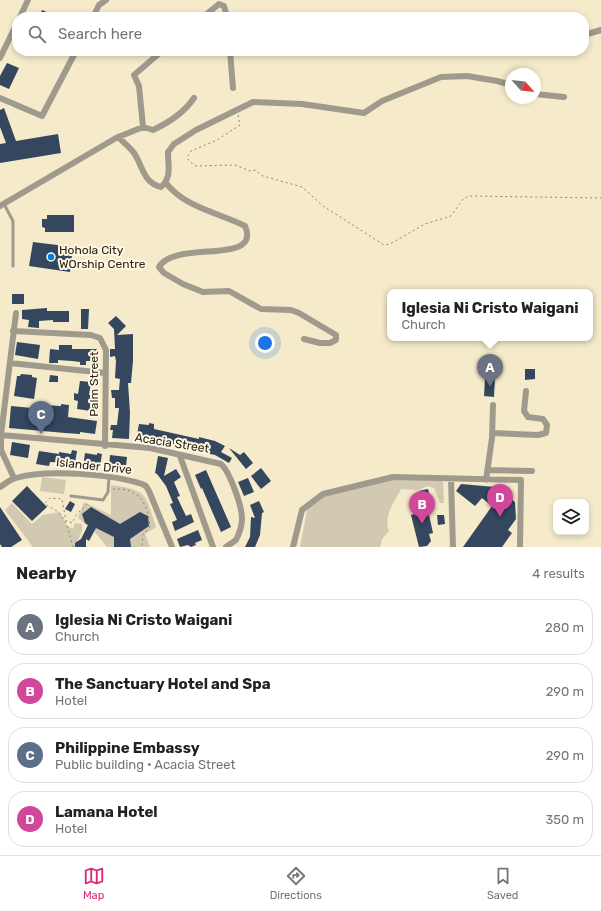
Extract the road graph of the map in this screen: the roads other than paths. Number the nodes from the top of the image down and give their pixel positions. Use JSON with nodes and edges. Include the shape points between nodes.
{"nodes":[{"id":1,"x":28,"y":0,"type":"edge"},
{"id":2,"x":106,"y":0,"type":"edge"},
{"id":3,"x":98,"y":2,"type":"edge"},
{"id":4,"x":22,"y":12,"type":"edge"},
{"id":5,"x":95,"y":12,"type":"edge"},
{"id":6,"x":209,"y":12,"type":"edge"},
{"id":7,"x":226,"y":12,"type":"edge"},
{"id":8,"x":601,"y":30,"type":"edge"},
{"id":9,"x":12,"y":33,"type":"edge"},
{"id":10,"x":589,"y":34,"type":"edge"},
{"id":11,"x":73,"y":56,"type":"edge"},
{"id":12,"x":156,"y":56,"type":"edge"},
{"id":13,"x":230,"y":56,"type":"edge"},
{"id":14,"x":0,"y":58,"type":"edge"},
{"id":15,"x":505,"y":83,"type":"edge"},
{"id":16,"x":233,"y":88,"type":"dead end"},
{"id":17,"x":541,"y":95,"type":"edge"},
{"id":18,"x":564,"y":97,"type":"dead end"},
{"id":19,"x":0,"y":98,"type":"edge"},
{"id":20,"x":194,"y":98,"type":"dead end"},
{"id":21,"x":143,"y":126,"type":"junction"},
{"id":22,"x":118,"y":137,"type":"junction"},
{"id":23,"x":166,"y":183,"type":"junction"},
{"id":24,"x":2,"y":205,"type":"edge"},
{"id":25,"x":13,"y":266,"type":"dead end"},
{"id":26,"x":16,"y":313,"type":"dead end"},
{"id":27,"x":13,"y":331,"type":"junction"},
{"id":28,"x":304,"y":339,"type":"dead end"},
{"id":29,"x":10,"y":363,"type":"junction"},
{"id":30,"x":105,"y":373,"type":"junction"},
{"id":31,"x":526,"y":391,"type":"dead end"},
{"id":32,"x":493,"y":405,"type":"dead end"},
{"id":33,"x":493,"y":433,"type":"junction"},
{"id":34,"x":1,"y":435,"type":"edge"},
{"id":35,"x":105,"y":446,"type":"junction"},
{"id":36,"x":180,"y":456,"type":"junction"},
{"id":37,"x":488,"y":470,"type":"junction"},
{"id":38,"x":532,"y":470,"type":"dead end"},
{"id":39,"x":109,"y":477,"type":"junction"},
{"id":40,"x":14,"y":478,"type":"junction"},
{"id":41,"x":451,"y":480,"type":"junction"},
{"id":42,"x":486,"y":480,"type":"junction"},
{"id":43,"x":0,"y":487,"type":"edge"},
{"id":44,"x":71,"y":496,"type":"dead end"},
{"id":45,"x":172,"y":547,"type":"edge"},
{"id":46,"x":213,"y":547,"type":"edge"},
{"id":47,"x":226,"y":547,"type":"edge"},
{"id":48,"x":293,"y":547,"type":"edge"},
{"id":49,"x":453,"y":547,"type":"edge"},
{"id":50,"x":520,"y":547,"type":"edge"}],
"edges":[{"from":1,"to":4,"type":"street"},
{"from":2,"to":3,"type":"street"},
{"from":3,"to":5,"type":"street"},
{"from":6,"to":7,"type":"street","via":[[219,4],[224,6]]},
{"from":8,"to":10,"type":"street"},
{"from":9,"to":14,"type":"street"},
{"from":11,"to":19,"type":"street","via":[[42,116]]},
{"from":12,"to":21,"type":"street","via":[[134,75],[139,86]]},
{"from":13,"to":16,"type":"street"},
{"from":15,"to":23,"type":"street","via":[[467,76],[441,77],[382,101],[364,113],[302,104],[253,102],[196,130],[174,144],[168,152],[169,177]]},
{"from":17,"to":18,"type":"street"},
{"from":20,"to":21,"type":"street","via":[[180,114],[164,125],[154,130]]},
{"from":21,"to":22,"type":"street"},
{"from":22,"to":23,"type":"street","via":[[134,152],[142,170],[154,185],[161,187]]},
{"from":22,"to":24,"type":"street"},
{"from":23,"to":28,"type":"street","via":[[173,192],[203,209],[245,226],[248,234],[242,246],[226,252],[196,251],[162,262],[159,267],[164,273],[182,284],[203,292],[230,291],[261,309],[291,310],[336,336],[336,340],[330,343]]},
{"from":24,"to":25,"type":"lane","via":[[13,221]]},
{"from":26,"to":27,"type":"street"},
{"from":27,"to":29,"type":"street"},
{"from":27,"to":30,"type":"street","name":"Palm Street","via":[[91,335],[100,338],[106,350]]},
{"from":29,"to":30,"type":"street"},
{"from":29,"to":34,"type":"street"},
{"from":30,"to":35,"type":"street","name":"Palm Street"},
{"from":31,"to":33,"type":"street","via":[[524,411],[528,417],[543,419],[547,425],[546,433]]},
{"from":32,"to":33,"type":"street"},
{"from":33,"to":37,"type":"street"},
{"from":34,"to":35,"type":"street","name":"Acacia Street"},
{"from":34,"to":40,"type":"street","via":[[1,450]]},
{"from":35,"to":36,"type":"street","name":"Acacia Street","via":[[150,448]]},
{"from":36,"to":46,"type":"street"},
{"from":36,"to":47,"type":"street","name":"Acacia Street","via":[[213,461],[224,467],[242,519],[236,540]]},
{"from":37,"to":38,"type":"street"},
{"from":37,"to":42,"type":"street"},
{"from":39,"to":40,"type":"street","name":"Islander Drive","via":[[51,472]]},
{"from":39,"to":44,"type":"lane","via":[[108,492],[103,500]]},
{"from":39,"to":45,"type":"street","name":"Islander Drive","via":[[146,486]]},
{"from":40,"to":43,"type":"street","name":"Islander Drive"},
{"from":41,"to":42,"type":"street"},
{"from":41,"to":48,"type":"street","via":[[392,477],[323,494],[302,510]]},
{"from":41,"to":49,"type":"street"},
{"from":42,"to":50,"type":"street","via":[[521,480]]}]}
